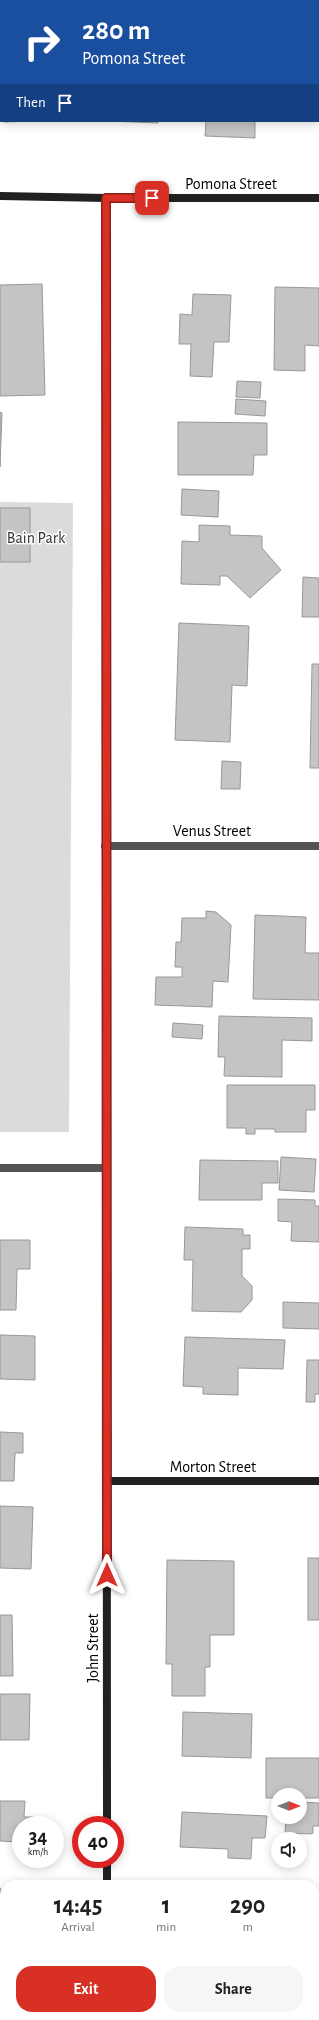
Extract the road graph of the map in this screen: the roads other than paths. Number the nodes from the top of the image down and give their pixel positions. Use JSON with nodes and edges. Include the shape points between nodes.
{"nodes":[{"id":1,"x":0,"y":196,"type":"edge"},
{"id":2,"x":106,"y":198,"type":"junction"},
{"id":3,"x":319,"y":198,"type":"edge"},
{"id":4,"x":106,"y":846,"type":"junction"},
{"id":5,"x":319,"y":846,"type":"edge"},
{"id":6,"x":0,"y":1168,"type":"edge"},
{"id":7,"x":107,"y":1168,"type":"junction"},
{"id":8,"x":107,"y":1481,"type":"junction"},
{"id":9,"x":319,"y":1481,"type":"edge"},
{"id":10,"x":107,"y":1816,"type":"edge"},
{"id":11,"x":107,"y":1868,"type":"edge"},
{"id":12,"x":107,"y":1880,"type":"edge"}],
"edges":[{"from":1,"to":2,"type":"street","name":"Pomona Street"},
{"from":2,"to":3,"type":"street","name":"Pomona Street"},
{"from":2,"to":4,"type":"street","name":"John Street"},
{"from":4,"to":5,"type":"street","name":"Venus Street"},
{"from":4,"to":7,"type":"street","name":"John Street"},
{"from":6,"to":7,"type":"street"},
{"from":7,"to":8,"type":"street","name":"John Street"},
{"from":8,"to":9,"type":"street","name":"Morton Street"},
{"from":8,"to":10,"type":"street","name":"John Street"},
{"from":11,"to":12,"type":"street"}]}
